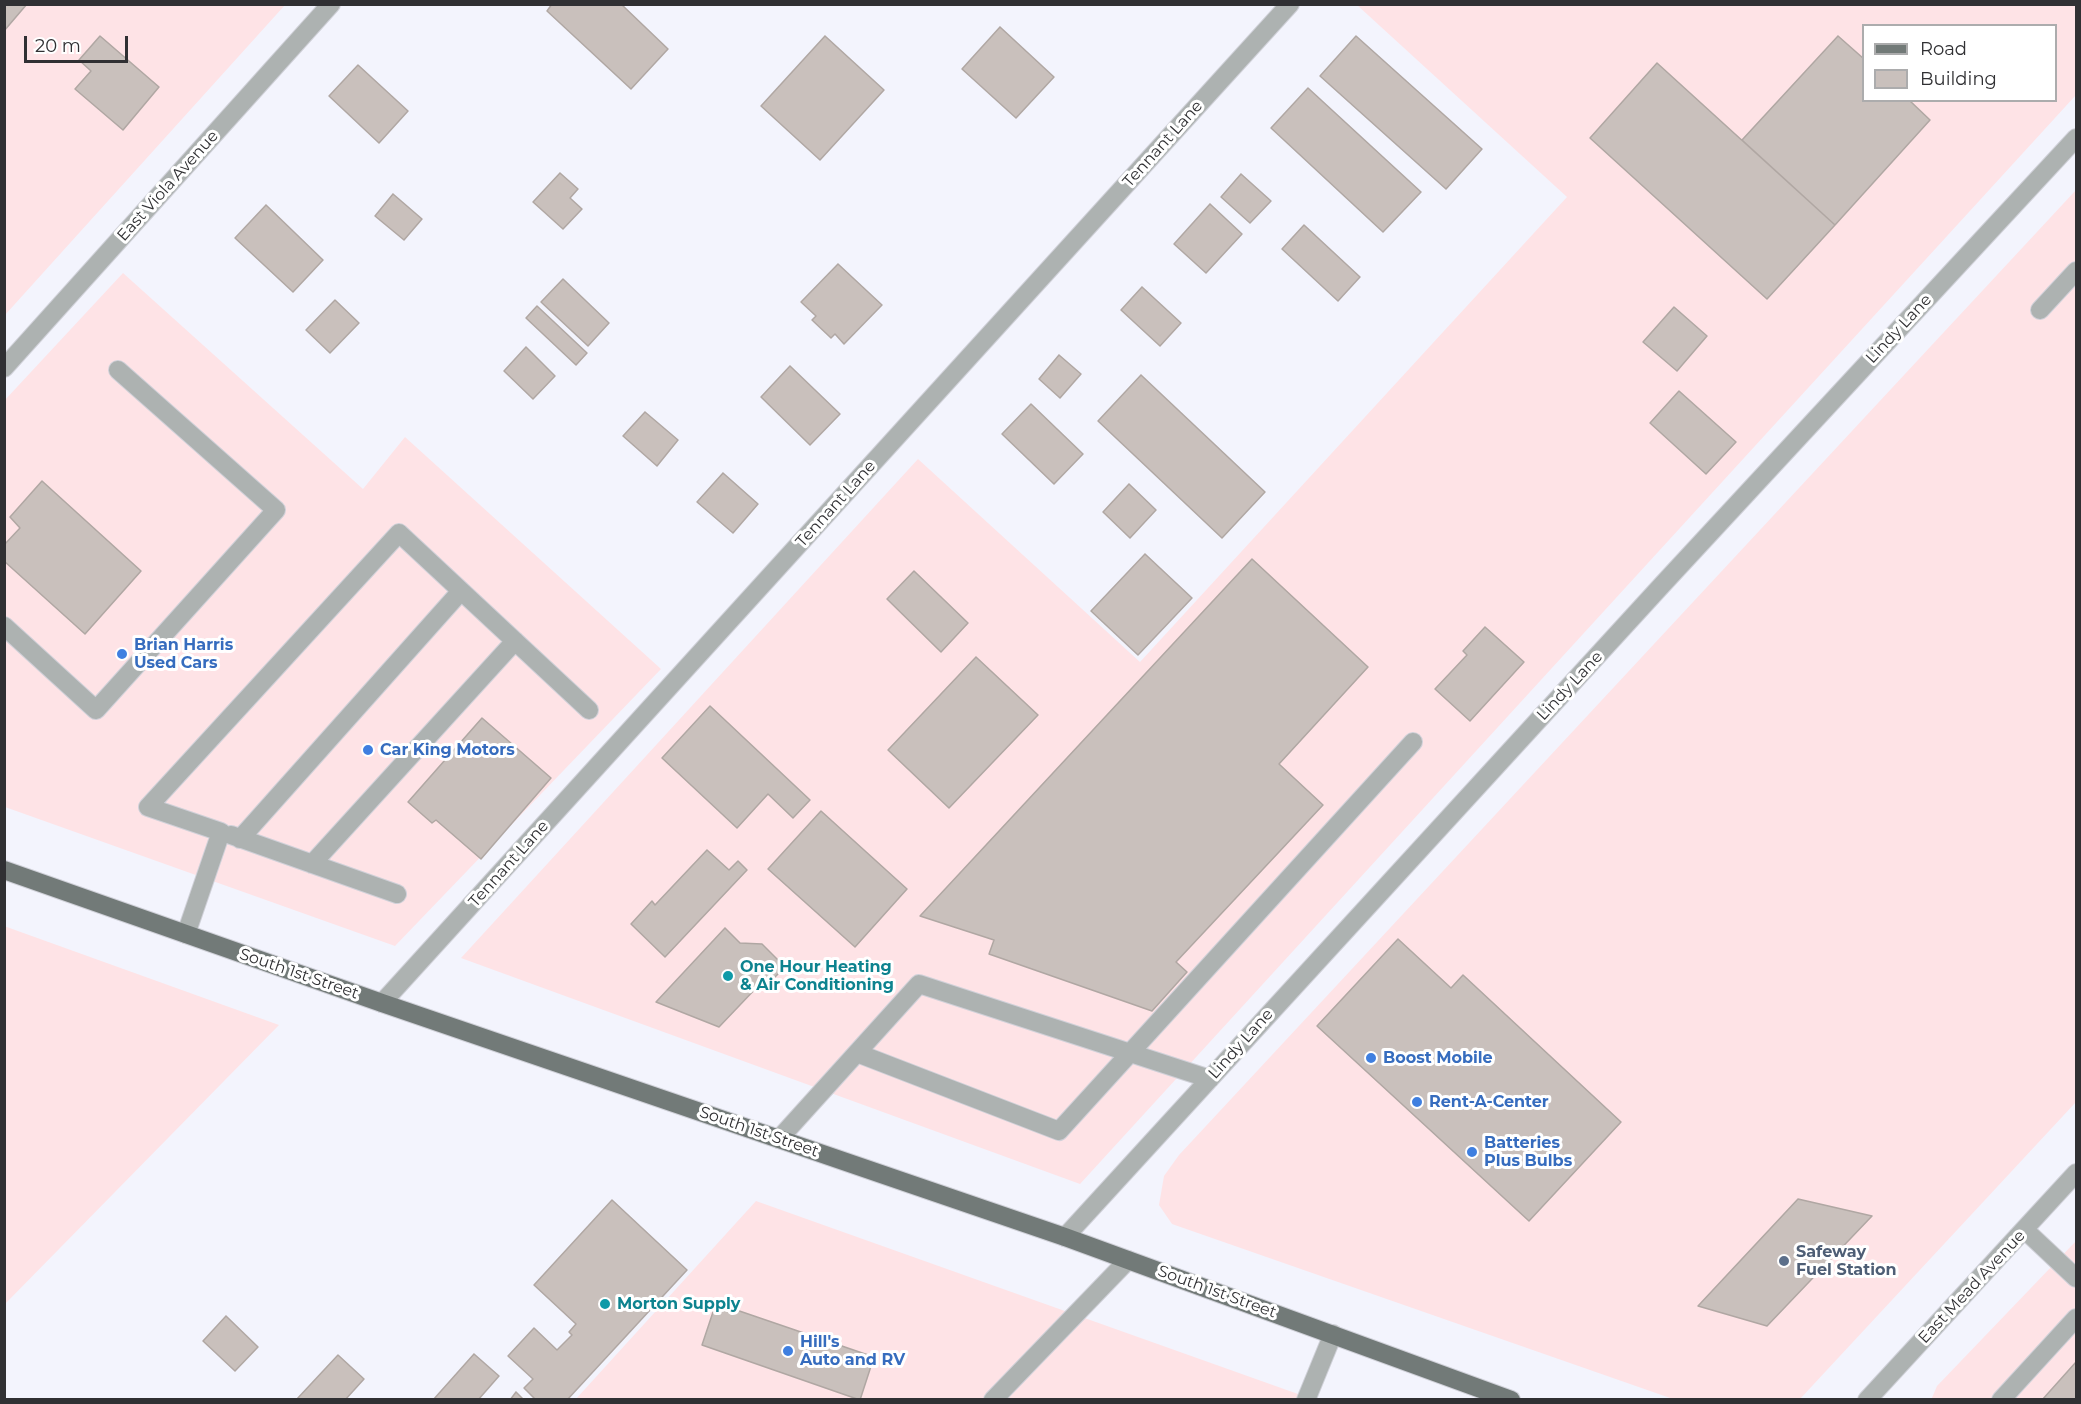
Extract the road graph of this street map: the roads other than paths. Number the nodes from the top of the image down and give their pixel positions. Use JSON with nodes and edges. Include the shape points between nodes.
{"nodes":[{"id":1,"x":331,"y":4,"type":"edge"},
{"id":2,"x":1290,"y":4,"type":"edge"},
{"id":3,"x":2076,"y":138,"type":"edge"},
{"id":4,"x":2076,"y":271,"type":"edge"},
{"id":5,"x":2040,"y":310,"type":"dead end"},
{"id":6,"x":4,"y":368,"type":"edge"},
{"id":7,"x":118,"y":370,"type":"dead end"},
{"id":8,"x":461,"y":591,"type":"junction"},
{"id":9,"x":4,"y":626,"type":"edge"},
{"id":10,"x":515,"y":642,"type":"junction"},
{"id":11,"x":588,"y":710,"type":"dead end"},
{"id":12,"x":1413,"y":742,"type":"dead end"},
{"id":13,"x":221,"y":832,"type":"junction"},
{"id":14,"x":240,"y":839,"type":"junction"},
{"id":15,"x":312,"y":864,"type":"junction"},
{"id":16,"x":4,"y":870,"type":"edge"},
{"id":17,"x":398,"y":894,"type":"dead end"},
{"id":18,"x":186,"y":934,"type":"junction"},
{"id":19,"x":382,"y":1004,"type":"junction"},
{"id":20,"x":857,"y":1053,"type":"junction"},
{"id":21,"x":1129,"y":1053,"type":"junction"},
{"id":22,"x":1210,"y":1079,"type":"junction"},
{"id":23,"x":779,"y":1139,"type":"junction"},
{"id":24,"x":2076,"y":1173,"type":"edge"},
{"id":25,"x":2025,"y":1230,"type":"junction"},
{"id":26,"x":1065,"y":1237,"type":"junction"},
{"id":27,"x":1128,"y":1260,"type":"junction"},
{"id":28,"x":2076,"y":1278,"type":"edge"},
{"id":29,"x":2076,"y":1318,"type":"edge"},
{"id":30,"x":1333,"y":1334,"type":"junction"},
{"id":31,"x":993,"y":1400,"type":"edge"},
{"id":32,"x":1306,"y":1400,"type":"edge"},
{"id":33,"x":1511,"y":1400,"type":"edge"},
{"id":34,"x":1867,"y":1400,"type":"edge"},
{"id":35,"x":2001,"y":1400,"type":"edge"}],
"edges":[{"from":1,"to":6,"type":"street","name":"East Viola Avenue"},
{"from":2,"to":19,"type":"street","name":"Tennant Lane"},
{"from":3,"to":22,"type":"street","name":"Lindy Lane"},
{"from":4,"to":5,"type":"street"},
{"from":7,"to":9,"type":"street","via":[[276,510],[96,710]]},
{"from":8,"to":10,"type":"street"},
{"from":8,"to":13,"type":"street","via":[[399,533],[148,807]]},
{"from":8,"to":14,"type":"street"},
{"from":10,"to":11,"type":"street"},
{"from":10,"to":15,"type":"street"},
{"from":12,"to":21,"type":"street"},
{"from":13,"to":14,"type":"street"},
{"from":13,"to":18,"type":"street"},
{"from":14,"to":15,"type":"street"},
{"from":15,"to":17,"type":"street"},
{"from":16,"to":18,"type":"main road","name":"South 1st Street"},
{"from":18,"to":19,"type":"main road","name":"South 1st Street"},
{"from":19,"to":23,"type":"main road","name":"South 1st Street"},
{"from":20,"to":21,"type":"street","via":[[919,984]]},
{"from":20,"to":21,"type":"street","via":[[1059,1131]]},
{"from":20,"to":23,"type":"street"},
{"from":21,"to":22,"type":"street"},
{"from":22,"to":26,"type":"street","name":"Lindy Lane"},
{"from":23,"to":26,"type":"main road","name":"South 1st Street"},
{"from":24,"to":25,"type":"street","name":"East Mead Avenue"},
{"from":25,"to":28,"type":"street"},
{"from":25,"to":34,"type":"street","name":"East Mead Avenue"},
{"from":26,"to":27,"type":"main road","name":"South 1st Street"},
{"from":27,"to":30,"type":"main road","name":"South 1st Street"},
{"from":27,"to":31,"type":"street"},
{"from":29,"to":35,"type":"street"},
{"from":30,"to":32,"type":"street"},
{"from":30,"to":33,"type":"main road","name":"South 1st Street"}]}
